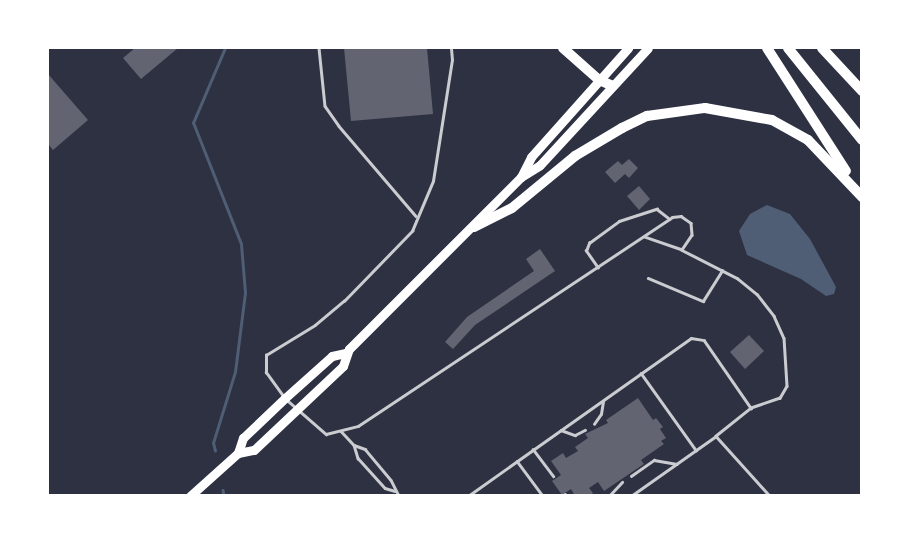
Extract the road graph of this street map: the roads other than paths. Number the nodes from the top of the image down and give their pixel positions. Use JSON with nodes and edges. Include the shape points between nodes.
{"nodes":[{"id":1,"x":319,"y":48,"type":"edge"},
{"id":2,"x":451,"y":48,"type":"edge"},
{"id":3,"x":563,"y":48,"type":"edge"},
{"id":4,"x":628,"y":48,"type":"edge"},
{"id":5,"x":648,"y":48,"type":"edge"},
{"id":6,"x":767,"y":48,"type":"edge"},
{"id":7,"x":788,"y":48,"type":"edge"},
{"id":8,"x":822,"y":48,"type":"edge"},
{"id":9,"x":599,"y":80,"type":"junction"},
{"id":10,"x":613,"y":86,"type":"junction"},
{"id":11,"x":862,"y":91,"type":"edge"},
{"id":12,"x":862,"y":140,"type":"edge"},
{"id":13,"x":521,"y":177,"type":"junction"},
{"id":14,"x":862,"y":196,"type":"edge"},
{"id":15,"x":416,"y":216,"type":"junction"},
{"id":16,"x":670,"y":219,"type":"junction"},
{"id":17,"x":474,"y":227,"type":"junction"},
{"id":18,"x":645,"y":236,"type":"junction"},
{"id":19,"x":682,"y":250,"type":"junction"},
{"id":20,"x":598,"y":268,"type":"junction"},
{"id":21,"x":722,"y":271,"type":"junction"},
{"id":22,"x":648,"y":278,"type":"dead end"},
{"id":23,"x":345,"y":353,"type":"junction"},
{"id":24,"x":641,"y":372,"type":"junction"},
{"id":25,"x":285,"y":398,"type":"junction"},
{"id":26,"x":603,"y":401,"type":"junction"},
{"id":27,"x":752,"y":408,"type":"junction"},
{"id":28,"x":297,"y":409,"type":"junction"},
{"id":29,"x":594,"y":424,"type":"dead end"},
{"id":30,"x":341,"y":430,"type":"junction"},
{"id":31,"x":561,"y":430,"type":"junction"},
{"id":32,"x":586,"y":430,"type":"dead end"},
{"id":33,"x":716,"y":436,"type":"junction"},
{"id":34,"x":354,"y":446,"type":"junction"},
{"id":35,"x":533,"y":449,"type":"junction"},
{"id":36,"x":696,"y":450,"type":"junction"},
{"id":37,"x":238,"y":453,"type":"junction"},
{"id":38,"x":517,"y":461,"type":"junction"},
{"id":39,"x":677,"y":464,"type":"junction"},
{"id":40,"x":553,"y":476,"type":"dead end"},
{"id":41,"x":631,"y":476,"type":"dead end"},
{"id":42,"x":622,"y":482,"type":"dead end"},
{"id":43,"x":395,"y":491,"type":"junction"},
{"id":44,"x":190,"y":496,"type":"edge"},
{"id":45,"x":399,"y":496,"type":"edge"},
{"id":46,"x":468,"y":496,"type":"edge"},
{"id":47,"x":543,"y":496,"type":"edge"},
{"id":48,"x":610,"y":496,"type":"edge"},
{"id":49,"x":631,"y":496,"type":"edge"},
{"id":50,"x":770,"y":496,"type":"edge"}],
"edges":[{"from":1,"to":15,"type":"lane","via":[[325,106]]},
{"from":2,"to":15,"type":"lane","via":[[452,60],[434,181]]},
{"from":3,"to":9,"type":"highway"},
{"from":4,"to":9,"type":"main road"},
{"from":5,"to":10,"type":"main road"},
{"from":6,"to":14,"type":"highway"},
{"from":7,"to":12,"type":"highway"},
{"from":8,"to":11,"type":"highway"},
{"from":9,"to":10,"type":"highway"},
{"from":9,"to":13,"type":"main road","via":[[531,157]]},
{"from":10,"to":13,"type":"main road","via":[[540,165]]},
{"from":13,"to":17,"type":"main road"},
{"from":14,"to":17,"type":"highway","via":[[808,140],[772,120],[705,108],[647,116],[622,128],[575,156],[512,208]]},
{"from":15,"to":25,"type":"lane","via":[[412,231],[344,301],[315,325],[266,354],[266,373]]},
{"from":16,"to":18,"type":"lane"},
{"from":16,"to":19,"type":"lane","via":[[681,216],[691,222],[692,235]]},
{"from":16,"to":20,"type":"lane","via":[[657,209],[619,221],[589,243],[586,251]]},
{"from":17,"to":23,"type":"main road"},
{"from":18,"to":19,"type":"lane"},
{"from":18,"to":20,"type":"lane"},
{"from":19,"to":21,"type":"lane"},
{"from":20,"to":30,"type":"lane","via":[[386,411],[358,426]]},
{"from":21,"to":22,"type":"lane","via":[[704,301]]},
{"from":21,"to":27,"type":"lane","via":[[757,294],[774,316],[784,338],[787,386],[780,398]]},
{"from":23,"to":25,"type":"main road","via":[[332,356]]},
{"from":23,"to":28,"type":"main road","via":[[343,366]]},
{"from":24,"to":26,"type":"lane"},
{"from":24,"to":27,"type":"lane","via":[[685,341],[704,340]]},
{"from":24,"to":36,"type":"lane"},
{"from":25,"to":28,"type":"lane"},
{"from":25,"to":37,"type":"main road","via":[[243,438]]},
{"from":26,"to":29,"type":"lane","via":[[601,414]]},
{"from":26,"to":31,"type":"lane"},
{"from":27,"to":33,"type":"lane"},
{"from":28,"to":30,"type":"lane","via":[[326,434]]},
{"from":28,"to":37,"type":"main road","via":[[254,450]]},
{"from":30,"to":34,"type":"lane"},
{"from":31,"to":32,"type":"lane","via":[[575,434]]},
{"from":31,"to":35,"type":"lane"},
{"from":33,"to":36,"type":"lane"},
{"from":33,"to":50,"type":"lane"},
{"from":34,"to":43,"type":"lane","via":[[358,458],[371,473],[385,488]]},
{"from":34,"to":43,"type":"lane","via":[[365,449],[391,480]]},
{"from":35,"to":38,"type":"lane"},
{"from":35,"to":40,"type":"lane"},
{"from":36,"to":39,"type":"lane"},
{"from":37,"to":44,"type":"main road"},
{"from":38,"to":46,"type":"lane"},
{"from":38,"to":47,"type":"lane"},
{"from":39,"to":41,"type":"lane","via":[[654,460]]},
{"from":39,"to":49,"type":"lane"},
{"from":42,"to":48,"type":"lane"},
{"from":43,"to":45,"type":"lane"}]}
